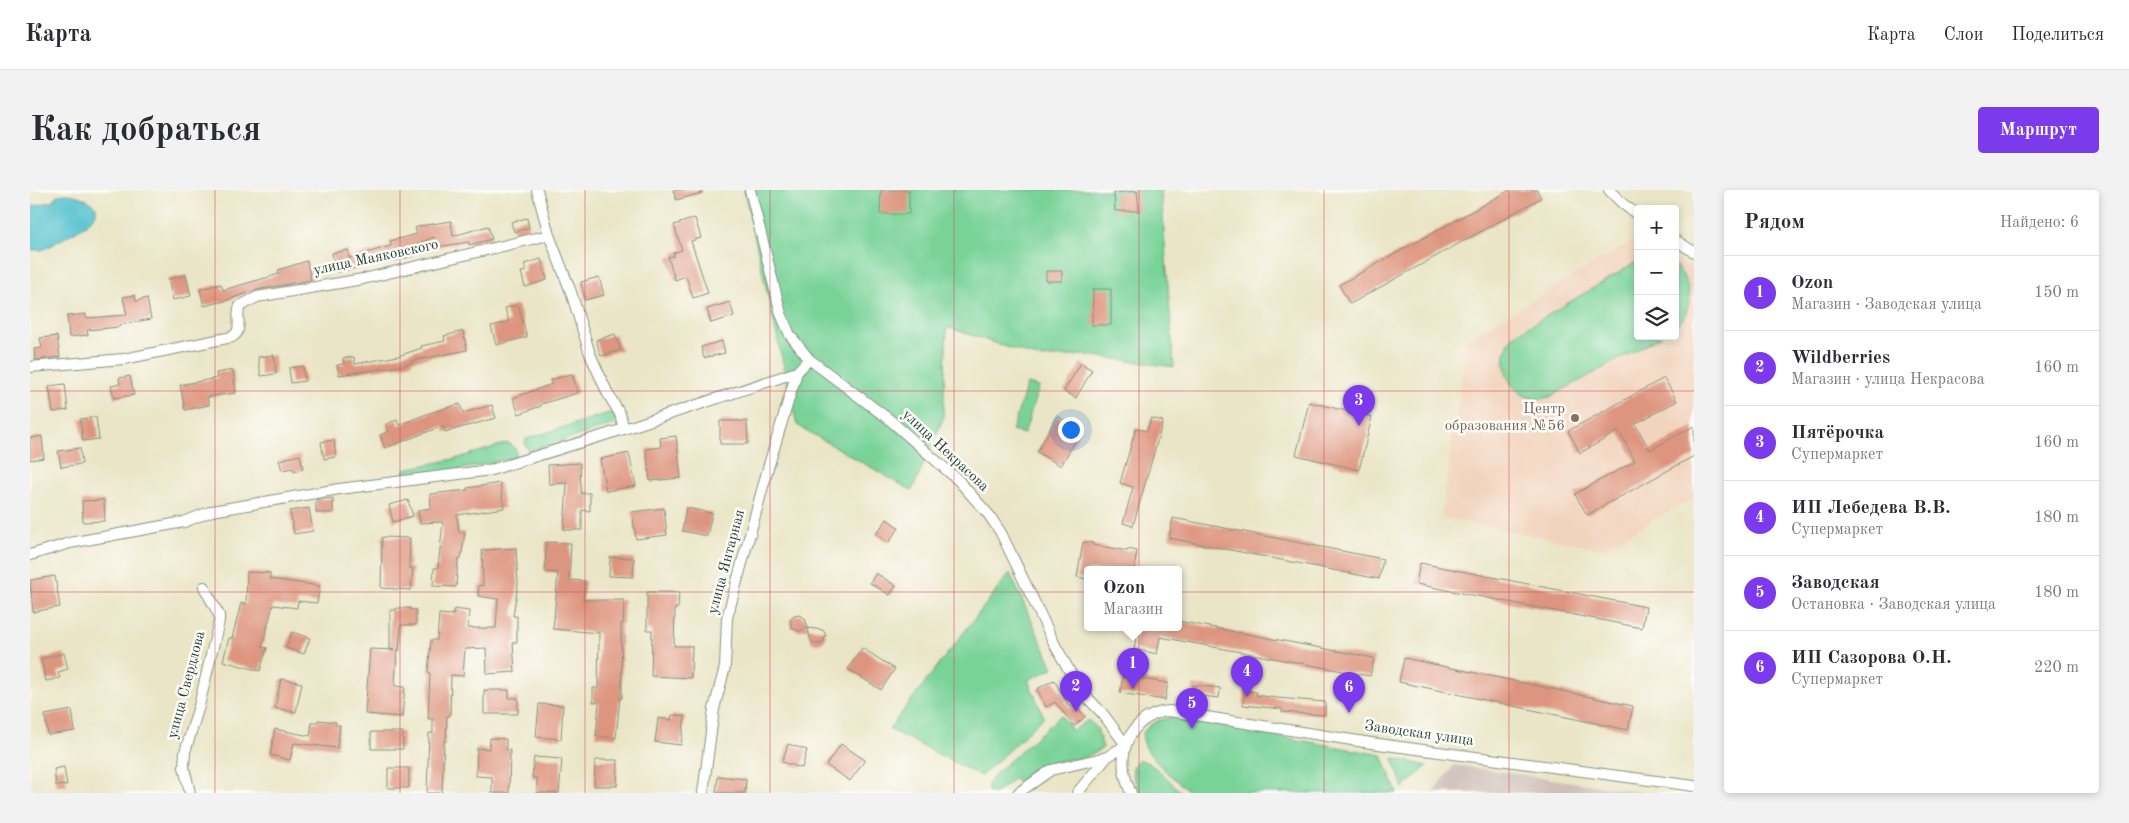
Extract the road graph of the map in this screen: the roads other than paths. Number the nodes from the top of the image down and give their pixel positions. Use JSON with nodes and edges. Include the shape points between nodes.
{"nodes":[{"id":1,"x":537,"y":190,"type":"edge"},
{"id":2,"x":750,"y":190,"type":"edge"},
{"id":3,"x":1609,"y":190,"type":"edge"},
{"id":4,"x":1634,"y":212,"type":"edge"},
{"id":5,"x":549,"y":234,"type":"junction"},
{"id":6,"x":1679,"y":243,"type":"edge"},
{"id":7,"x":1694,"y":252,"type":"edge"},
{"id":8,"x":809,"y":359,"type":"junction"},
{"id":9,"x":30,"y":367,"type":"edge"},
{"id":10,"x":797,"y":372,"type":"junction"},
{"id":11,"x":624,"y":429,"type":"junction"},
{"id":12,"x":30,"y":555,"type":"edge"},
{"id":13,"x":204,"y":587,"type":"dead end"},
{"id":14,"x":1126,"y":745,"type":"junction"},
{"id":15,"x":1106,"y":757,"type":"junction"},
{"id":16,"x":1694,"y":786,"type":"edge"},
{"id":17,"x":190,"y":793,"type":"edge"},
{"id":18,"x":703,"y":793,"type":"edge"},
{"id":19,"x":1018,"y":793,"type":"edge"},
{"id":20,"x":1077,"y":793,"type":"edge"},
{"id":21,"x":1131,"y":793,"type":"edge"}],
"edges":[{"from":1,"to":5,"type":"street"},
{"from":2,"to":8,"type":"street","name":"улица Некрасова","via":[[781,314],[790,334]]},
{"from":3,"to":4,"type":"street"},
{"from":5,"to":9,"type":"street","name":"улица Маяковского","via":[[363,279],[258,297],[240,306],[239,329],[232,337],[124,359]]},
{"from":5,"to":11,"type":"street","via":[[590,354],[620,414]]},
{"from":6,"to":7,"type":"street"},
{"from":8,"to":10,"type":"street"},
{"from":8,"to":14,"type":"street","name":"улица Некрасова","via":[[890,420],[958,480],[989,515],[1080,690]]},
{"from":10,"to":11,"type":"street"},
{"from":10,"to":18,"type":"street","name":"улица Янтарная","via":[[728,612],[725,667],[713,715]]},
{"from":11,"to":12,"type":"street","via":[[491,470],[339,489],[212,510],[184,522],[70,543]]},
{"from":13,"to":17,"type":"street","name":"улица Свердлова","via":[[219,621],[185,752],[184,767]]},
{"from":14,"to":15,"type":"street"},
{"from":14,"to":16,"type":"street","name":"Заводская улица","via":[[1143,720],[1161,712],[1175,711],[1371,744]]},
{"from":14,"to":21,"type":"street","via":[[1124,773]]},
{"from":15,"to":19,"type":"street","via":[[1051,770]]},
{"from":15,"to":20,"type":"street"}]}
